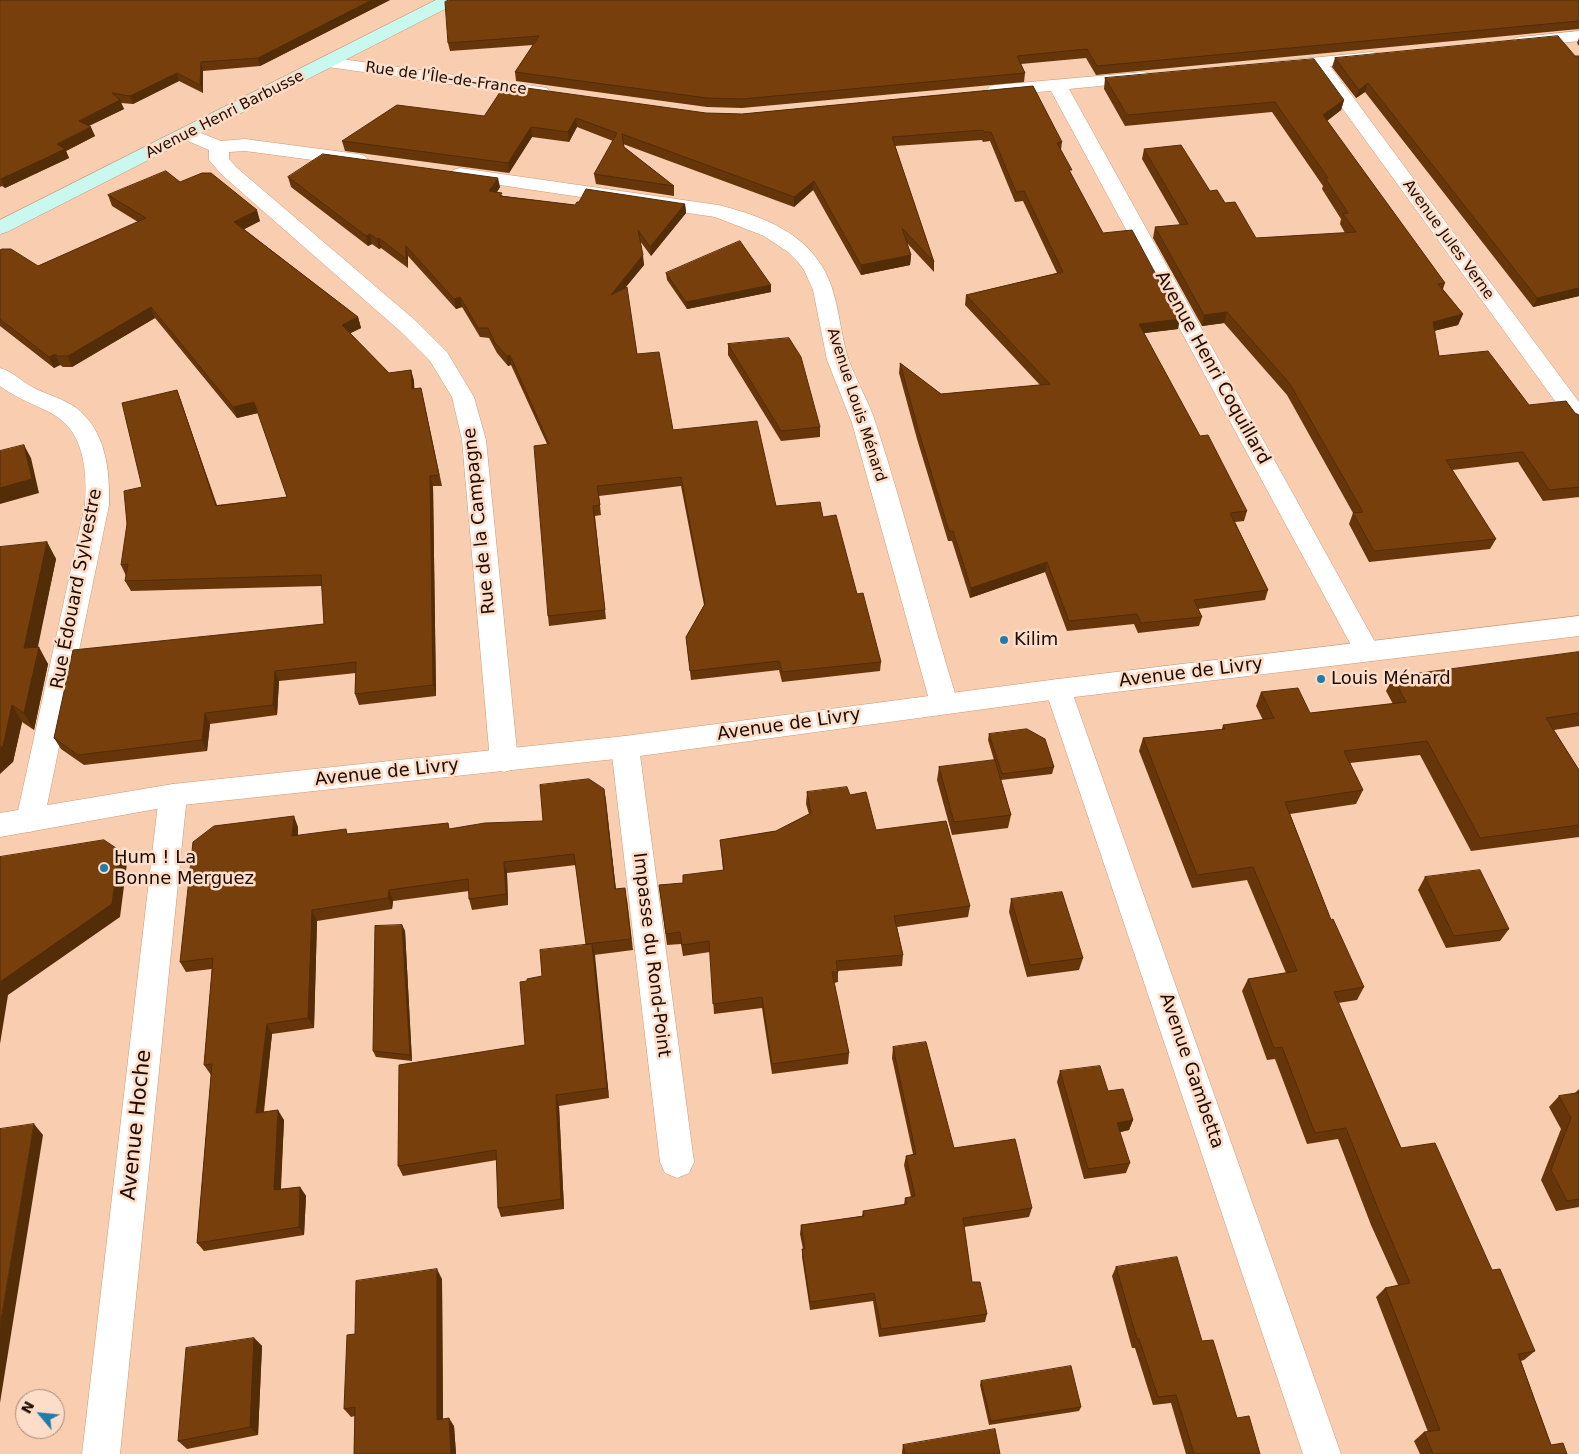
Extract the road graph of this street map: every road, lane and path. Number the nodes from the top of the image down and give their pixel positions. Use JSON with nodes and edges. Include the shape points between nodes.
{"nodes":[{"id":1,"x":449,"y":0,"type":"edge"},
{"id":2,"x":1502,"y":44,"type":"edge"},
{"id":3,"x":1576,"y":44,"type":"edge"},
{"id":4,"x":1386,"y":56,"type":"edge"},
{"id":5,"x":327,"y":62,"type":"junction"},
{"id":6,"x":1318,"y":62,"type":"junction"},
{"id":7,"x":1260,"y":67,"type":"edge"},
{"id":8,"x":1163,"y":75,"type":"edge"},
{"id":9,"x":1057,"y":84,"type":"junction"},
{"id":10,"x":978,"y":92,"type":"edge"},
{"id":11,"x":562,"y":95,"type":"edge"},
{"id":12,"x":188,"y":134,"type":"junction"},
{"id":13,"x":219,"y":147,"type":"junction"},
{"id":14,"x":382,"y":163,"type":"edge"},
{"id":15,"x":440,"y":171,"type":"edge"},
{"id":16,"x":0,"y":228,"type":"edge"},
{"id":17,"x":0,"y":375,"type":"edge"},
{"id":18,"x":1579,"y":418,"type":"edge"},
{"id":19,"x":1579,"y":626,"type":"edge"},
{"id":20,"x":1367,"y":651,"type":"junction"},
{"id":21,"x":1058,"y":689,"type":"junction"},
{"id":22,"x":944,"y":703,"type":"junction"},
{"id":23,"x":625,"y":747,"type":"junction"},
{"id":24,"x":504,"y":761,"type":"junction"},
{"id":25,"x":173,"y":795,"type":"junction"},
{"id":26,"x":30,"y":820,"type":"junction"},
{"id":27,"x":0,"y":825,"type":"edge"},
{"id":28,"x":677,"y":1162,"type":"dead end"},
{"id":29,"x":100,"y":1454,"type":"edge"},
{"id":30,"x":1322,"y":1454,"type":"edge"}],
"edges":[{"from":1,"to":5,"type":"main road","name":"Avenue Henri Barbusse"},
{"from":2,"to":3,"type":"street","via":[[1560,38]]},
{"from":4,"to":6,"type":"street"},
{"from":5,"to":11,"type":"street","name":"Rue de l'Île-de-France"},
{"from":5,"to":12,"type":"main road","name":"Avenue Henri Barbusse"},
{"from":6,"to":7,"type":"street"},
{"from":6,"to":18,"type":"street","name":"Avenue Jules Verne"},
{"from":8,"to":9,"type":"street"},
{"from":9,"to":10,"type":"street"},
{"from":9,"to":20,"type":"street","name":"Avenue Henri Coquillard"},
{"from":12,"to":13,"type":"street"},
{"from":12,"to":16,"type":"main road","name":"Avenue Henri Barbusse"},
{"from":13,"to":14,"type":"street","via":[[245,145]]},
{"from":13,"to":24,"type":"street","name":"Rue de la Campagne","via":[[219,160],[229,171],[408,326],[439,357],[463,397],[474,440]]},
{"from":15,"to":22,"type":"street","name":"Avenue Louis Ménard","via":[[718,211],[773,232],[801,254],[814,269],[821,286],[838,360],[863,421]]},
{"from":17,"to":26,"type":"street","name":"Rue Édouard Sylvestre","via":[[22,391],[70,414],[86,434],[95,456],[98,476],[97,505]]},
{"from":19,"to":20,"type":"street","name":"Avenue de Livry"},
{"from":20,"to":21,"type":"street","name":"Avenue de Livry"},
{"from":21,"to":22,"type":"street","name":"Avenue de Livry"},
{"from":21,"to":30,"type":"street","name":"Avenue Gambetta"},
{"from":22,"to":23,"type":"street","name":"Avenue de Livry"},
{"from":23,"to":24,"type":"street","name":"Avenue de Livry"},
{"from":23,"to":28,"type":"street","name":"Impasse du Rond-Point"},
{"from":24,"to":25,"type":"street","name":"Avenue de Livry"},
{"from":25,"to":26,"type":"street","name":"Avenue de Livry"},
{"from":25,"to":29,"type":"street","name":"Avenue Hoche"},
{"from":26,"to":27,"type":"street","name":"Avenue de Livry"}]}
